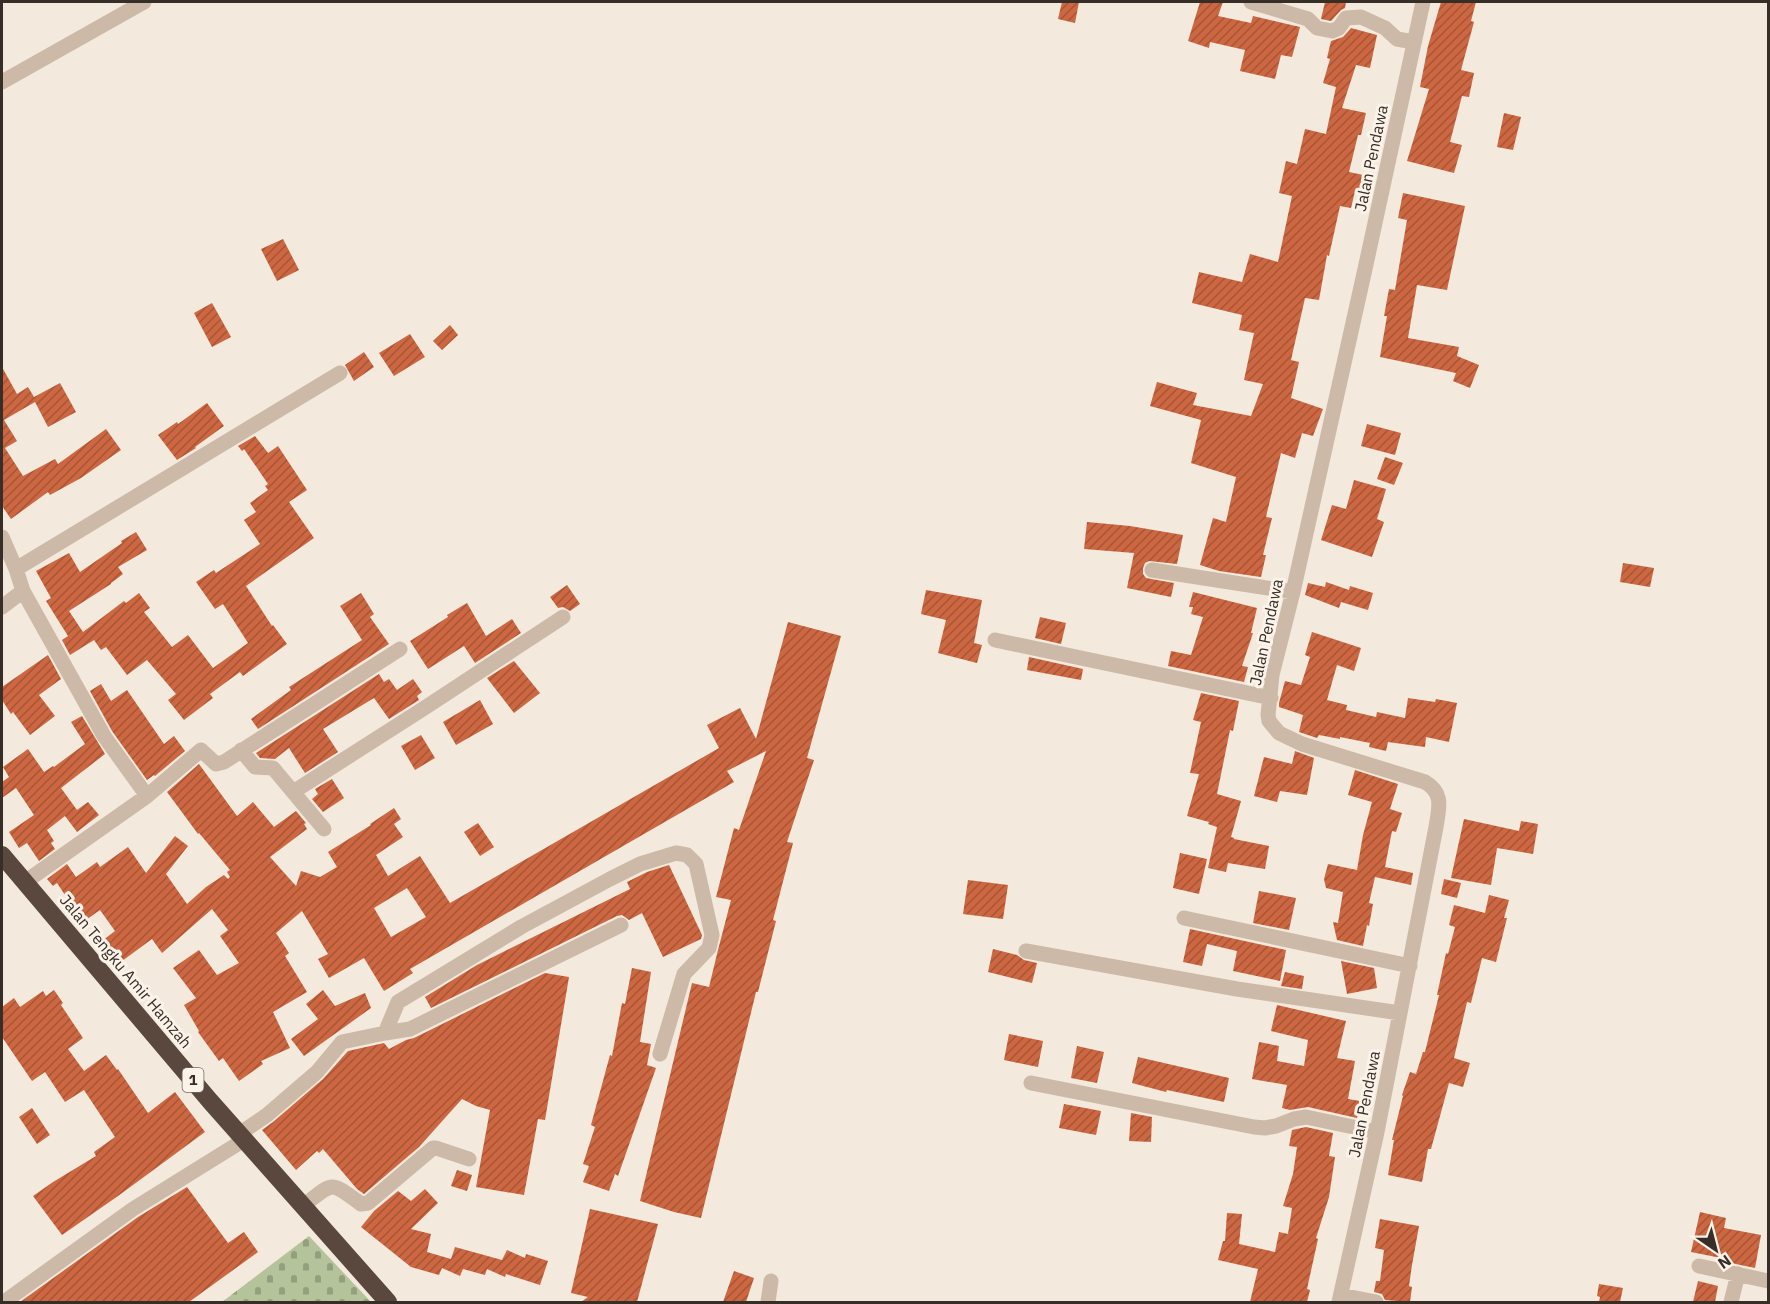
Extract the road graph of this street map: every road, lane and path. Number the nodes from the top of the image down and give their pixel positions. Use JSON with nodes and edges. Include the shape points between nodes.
{"nodes":[{"id":1,"x":1251,"y":2,"type":"edge"},
{"id":2,"x":1423,"y":2,"type":"edge"},
{"id":3,"x":137,"y":3,"type":"edge"},
{"id":4,"x":1414,"y":42,"type":"junction"},
{"id":5,"x":2,"y":82,"type":"edge"},
{"id":6,"x":340,"y":373,"type":"dead end"},
{"id":7,"x":2,"y":537,"type":"edge"},
{"id":8,"x":16,"y":568,"type":"junction"},
{"id":9,"x":1152,"y":570,"type":"dead end"},
{"id":10,"x":22,"y":591,"type":"junction"},
{"id":11,"x":1293,"y":592,"type":"junction"},
{"id":12,"x":2,"y":607,"type":"edge"},
{"id":13,"x":563,"y":617,"type":"dead end"},
{"id":14,"x":995,"y":640,"type":"dead end"},
{"id":15,"x":400,"y":649,"type":"dead end"},
{"id":16,"x":1271,"y":698,"type":"junction"},
{"id":17,"x":241,"y":750,"type":"junction"},
{"id":18,"x":293,"y":792,"type":"junction"},
{"id":19,"x":147,"y":796,"type":"junction"},
{"id":20,"x":324,"y":829,"type":"dead end"},
{"id":21,"x":2,"y":855,"type":"edge"},
{"id":22,"x":25,"y":882,"type":"junction"},
{"id":23,"x":1184,"y":918,"type":"dead end"},
{"id":24,"x":621,"y":925,"type":"dead end"},
{"id":25,"x":1026,"y":951,"type":"dead end"},
{"id":26,"x":1410,"y":966,"type":"junction"},
{"id":27,"x":1400,"y":1012,"type":"junction"},
{"id":28,"x":384,"y":1033,"type":"junction"},
{"id":29,"x":660,"y":1054,"type":"dead end"},
{"id":30,"x":1031,"y":1083,"type":"dead end"},
{"id":31,"x":1377,"y":1132,"type":"junction"},
{"id":32,"x":242,"y":1137,"type":"junction"},
{"id":33,"x":470,"y":1159,"type":"dead end"},
{"id":34,"x":303,"y":1206,"type":"junction"},
{"id":35,"x":1700,"y":1266,"type":"dead end"},
{"id":36,"x":1738,"y":1274,"type":"junction"},
{"id":37,"x":771,"y":1281,"type":"dead end"},
{"id":38,"x":1768,"y":1281,"type":"edge"},
{"id":39,"x":1340,"y":1299,"type":"edge"},
{"id":40,"x":4,"y":1302,"type":"edge"},
{"id":41,"x":388,"y":1302,"type":"edge"},
{"id":42,"x":768,"y":1302,"type":"edge"},
{"id":43,"x":1376,"y":1302,"type":"edge"},
{"id":44,"x":1731,"y":1302,"type":"edge"}],
"edges":[{"from":1,"to":4,"type":"street","via":[[1332,31],[1346,18],[1361,17],[1385,28],[1397,39]]},
{"from":2,"to":4,"type":"street","name":"Jalan Pendawa"},
{"from":3,"to":5,"type":"street"},
{"from":4,"to":11,"type":"street","name":"Jalan Pendawa"},
{"from":6,"to":8,"type":"street"},
{"from":7,"to":8,"type":"street"},
{"from":8,"to":10,"type":"street"},
{"from":9,"to":11,"type":"street"},
{"from":10,"to":12,"type":"street"},
{"from":10,"to":19,"type":"street","via":[[104,736]]},
{"from":11,"to":16,"type":"street","name":"Jalan Pendawa","via":[[1272,675]]},
{"from":13,"to":18,"type":"street"},
{"from":14,"to":16,"type":"street"},
{"from":15,"to":17,"type":"street"},
{"from":16,"to":26,"type":"street","name":"Jalan Pendawa","via":[[1269,721],[1279,734],[1417,779],[1436,792],[1436,827]]},
{"from":17,"to":18,"type":"street","via":[[255,766],[273,768]]},
{"from":17,"to":19,"type":"street","via":[[219,764],[201,750]]},
{"from":18,"to":20,"type":"street"},
{"from":19,"to":22,"type":"street"},
{"from":21,"to":22,"type":"highway","name":"Jalan Tengku Amir Hamzah","number":"1"},
{"from":22,"to":32,"type":"highway","name":"Jalan Tengku Amir Hamzah","number":"1"},
{"from":23,"to":26,"type":"street"},
{"from":24,"to":28,"type":"street","via":[[410,1029]]},
{"from":25,"to":27,"type":"street","via":[[1237,989]]},
{"from":26,"to":27,"type":"street","name":"Jalan Pendawa"},
{"from":27,"to":31,"type":"street","name":"Jalan Pendawa"},
{"from":28,"to":29,"type":"street","via":[[398,1002],[521,927],[610,879],[676,853],[687,855],[696,864],[712,935],[705,953],[684,974]]},
{"from":28,"to":32,"type":"street","via":[[342,1042],[317,1072]]},
{"from":30,"to":31,"type":"street","via":[[1254,1127],[1306,1118]]},
{"from":31,"to":39,"type":"street","name":"Jalan Pendawa"},
{"from":32,"to":34,"type":"highway","name":"Jalan Tengku Amir Hamzah","number":"1"},
{"from":32,"to":40,"type":"street"},
{"from":33,"to":34,"type":"street","via":[[433,1148],[368,1203],[361,1204],[332,1186]]},
{"from":34,"to":41,"type":"highway","name":"Jalan Tengku Amir Hamzah","number":"1"},
{"from":35,"to":36,"type":"street"},
{"from":36,"to":38,"type":"street"},
{"from":36,"to":44,"type":"street"},
{"from":37,"to":42,"type":"street"},
{"from":39,"to":43,"type":"street"}]}
